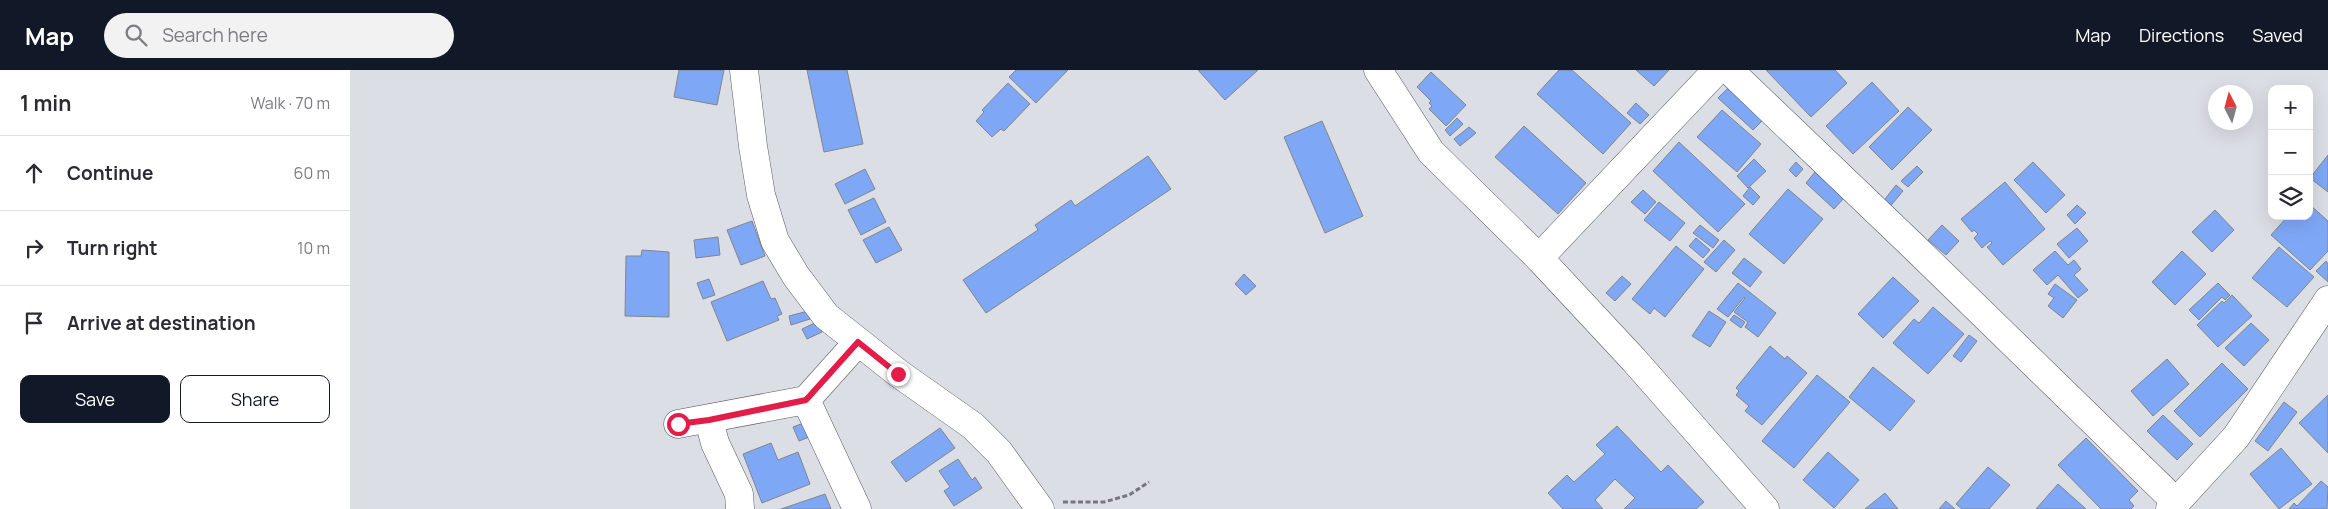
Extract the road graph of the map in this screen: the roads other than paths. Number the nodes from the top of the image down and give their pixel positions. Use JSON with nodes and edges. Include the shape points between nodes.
{"nodes":[{"id":1,"x":744,"y":70,"type":"edge"},
{"id":2,"x":1717,"y":70,"type":"edge"},
{"id":3,"x":1728,"y":70,"type":"edge"},
{"id":4,"x":1389,"y":76,"type":"edge"},
{"id":5,"x":1539,"y":258,"type":"junction"},
{"id":6,"x":2326,"y":309,"type":"edge"},
{"id":7,"x":858,"y":342,"type":"junction"},
{"id":8,"x":806,"y":400,"type":"junction"},
{"id":9,"x":709,"y":420,"type":"junction"},
{"id":10,"x":678,"y":424,"type":"dead end"},
{"id":11,"x":1754,"y":505,"type":"edge"},
{"id":12,"x":2173,"y":506,"type":"edge"},
{"id":13,"x":1038,"y":507,"type":"edge"},
{"id":14,"x":740,"y":509,"type":"edge"},
{"id":15,"x":857,"y":509,"type":"edge"}],
"edges":[{"from":1,"to":7,"type":"street","via":[[761,195],[775,241],[826,316]]},
{"from":2,"to":5,"type":"street"},
{"from":3,"to":12,"type":"street","via":[[1912,245]]},
{"from":4,"to":5,"type":"street","via":[[1431,152]]},
{"from":5,"to":11,"type":"street","via":[[1634,360]]},
{"from":6,"to":12,"type":"street","via":[[2236,437]]},
{"from":7,"to":8,"type":"street"},
{"from":7,"to":13,"type":"street","via":[[973,426],[999,452]]},
{"from":8,"to":9,"type":"street"},
{"from":8,"to":15,"type":"street"},
{"from":9,"to":10,"type":"street"},
{"from":9,"to":14,"type":"street","via":[[715,443],[739,494]]}]}
